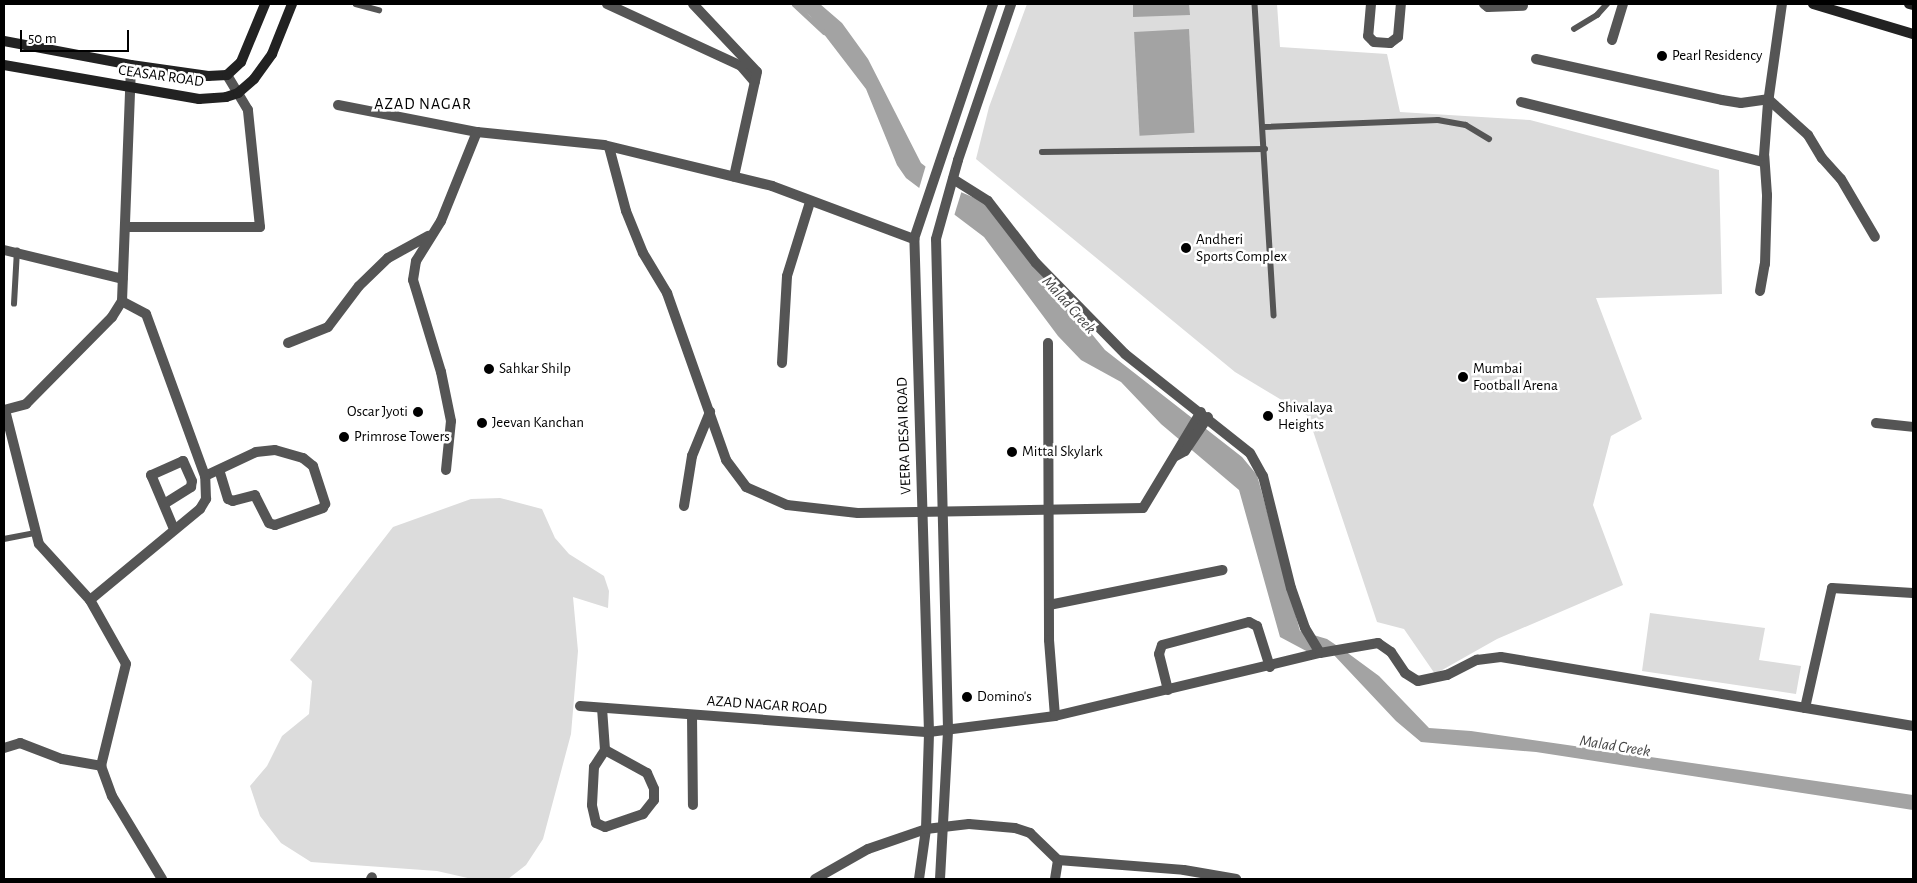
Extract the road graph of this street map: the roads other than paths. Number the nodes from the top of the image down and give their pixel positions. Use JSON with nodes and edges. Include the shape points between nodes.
{"nodes":[{"id":1,"x":265,"y":4,"type":"edge"},
{"id":2,"x":292,"y":4,"type":"edge"},
{"id":3,"x":356,"y":4,"type":"edge"},
{"id":4,"x":607,"y":4,"type":"edge"},
{"id":5,"x":693,"y":4,"type":"edge"},
{"id":6,"x":994,"y":4,"type":"edge"},
{"id":7,"x":1011,"y":4,"type":"edge"},
{"id":8,"x":1255,"y":4,"type":"edge"},
{"id":9,"x":1371,"y":4,"type":"edge"},
{"id":10,"x":1402,"y":4,"type":"edge"},
{"id":11,"x":1484,"y":4,"type":"edge"},
{"id":12,"x":1606,"y":4,"type":"edge"},
{"id":13,"x":1623,"y":4,"type":"edge"},
{"id":14,"x":1782,"y":4,"type":"edge"},
{"id":15,"x":1812,"y":4,"type":"edge"},
{"id":16,"x":1909,"y":4,"type":"edge"},
{"id":17,"x":1913,"y":5,"type":"edge"},
{"id":18,"x":1523,"y":6,"type":"dead end"},
{"id":19,"x":379,"y":10,"type":"dead end"},
{"id":20,"x":1574,"y":29,"type":"dead end"},
{"id":21,"x":1913,"y":34,"type":"edge"},
{"id":22,"x":1612,"y":40,"type":"dead end"},
{"id":23,"x":4,"y":41,"type":"edge"},
{"id":24,"x":1536,"y":59,"type":"dead end"},
{"id":25,"x":4,"y":65,"type":"edge"},
{"id":26,"x":131,"y":65,"type":"junction"},
{"id":27,"x":227,"y":75,"type":"junction"},
{"id":28,"x":755,"y":82,"type":"junction"},
{"id":29,"x":130,"y":88,"type":"junction"},
{"id":30,"x":238,"y":93,"type":"junction"},
{"id":31,"x":1768,"y":99,"type":"junction"},
{"id":32,"x":1521,"y":102,"type":"dead end"},
{"id":33,"x":338,"y":105,"type":"dead end"},
{"id":34,"x":1263,"y":127,"type":"junction"},
{"id":35,"x":477,"y":132,"type":"junction"},
{"id":36,"x":1489,"y":139,"type":"dead end"},
{"id":37,"x":610,"y":147,"type":"junction"},
{"id":38,"x":1265,"y":149,"type":"junction"},
{"id":39,"x":1042,"y":152,"type":"dead end"},
{"id":40,"x":1764,"y":162,"type":"junction"},
{"id":41,"x":734,"y":177,"type":"junction"},
{"id":42,"x":952,"y":183,"type":"junction"},
{"id":43,"x":810,"y":202,"type":"junction"},
{"id":44,"x":125,"y":227,"type":"junction"},
{"id":45,"x":429,"y":236,"type":"junction"},
{"id":46,"x":1875,"y":237,"type":"dead end"},
{"id":47,"x":914,"y":239,"type":"junction"},
{"id":48,"x":4,"y":250,"type":"edge"},
{"id":49,"x":17,"y":251,"type":"junction"},
{"id":50,"x":123,"y":279,"type":"junction"},
{"id":51,"x":1760,"y":291,"type":"dead end"},
{"id":52,"x":122,"y":300,"type":"junction"},
{"id":53,"x":14,"y":304,"type":"dead end"},
{"id":54,"x":1274,"y":315,"type":"dead end"},
{"id":55,"x":288,"y":343,"type":"dead end"},
{"id":56,"x":1048,"y":343,"type":"dead end"},
{"id":57,"x":782,"y":363,"type":"dead end"},
{"id":58,"x":4,"y":410,"type":"edge"},
{"id":59,"x":710,"y":412,"type":"junction"},
{"id":60,"x":1202,"y":418,"type":"junction"},
{"id":61,"x":1876,"y":423,"type":"dead end"},
{"id":62,"x":1913,"y":427,"type":"edge"},
{"id":63,"x":219,"y":470,"type":"junction"},
{"id":64,"x":446,"y":470,"type":"dead end"},
{"id":65,"x":205,"y":476,"type":"junction"},
{"id":66,"x":164,"y":504,"type":"junction"},
{"id":67,"x":684,"y":506,"type":"dead end"},
{"id":68,"x":1049,"y":511,"type":"junction"},
{"id":69,"x":922,"y":513,"type":"junction"},
{"id":70,"x":943,"y":513,"type":"junction"},
{"id":71,"x":174,"y":529,"type":"junction"},
{"id":72,"x":36,"y":533,"type":"junction"},
{"id":73,"x":4,"y":540,"type":"edge"},
{"id":74,"x":1223,"y":570,"type":"dead end"},
{"id":75,"x":1913,"y":593,"type":"edge"},
{"id":76,"x":90,"y":600,"type":"junction"},
{"id":77,"x":1049,"y":605,"type":"junction"},
{"id":78,"x":1320,"y":653,"type":"junction"},
{"id":79,"x":1270,"y":667,"type":"junction"},
{"id":80,"x":1168,"y":690,"type":"junction"},
{"id":81,"x":580,"y":706,"type":"dead end"},
{"id":82,"x":602,"y":708,"type":"junction"},
{"id":83,"x":1805,"y":708,"type":"junction"},
{"id":84,"x":692,"y":714,"type":"junction"},
{"id":85,"x":1055,"y":716,"type":"junction"},
{"id":86,"x":1913,"y":726,"type":"edge"},
{"id":87,"x":948,"y":730,"type":"junction"},
{"id":88,"x":929,"y":732,"type":"junction"},
{"id":89,"x":4,"y":748,"type":"edge"},
{"id":90,"x":605,"y":750,"type":"junction"},
{"id":91,"x":101,"y":766,"type":"junction"},
{"id":92,"x":693,"y":806,"type":"dead end"},
{"id":93,"x":945,"y":826,"type":"junction"},
{"id":94,"x":926,"y":829,"type":"junction"},
{"id":95,"x":1058,"y":860,"type":"junction"},
{"id":96,"x":162,"y":879,"type":"edge"},
{"id":97,"x":815,"y":879,"type":"edge"},
{"id":98,"x":920,"y":879,"type":"edge"},
{"id":99,"x":940,"y":879,"type":"edge"},
{"id":100,"x":1055,"y":879,"type":"edge"},
{"id":101,"x":1236,"y":879,"type":"edge"}],
"edges":[{"from":1,"to":27,"type":"main road","via":[[241,62]]},
{"from":2,"to":30,"type":"main road","via":[[272,54],[254,79]]},
{"from":3,"to":19,"type":"lane"},
{"from":4,"to":28,"type":"street","via":[[741,66]]},
{"from":5,"to":28,"type":"street","via":[[757,72]]},
{"from":6,"to":47,"type":"street","name":"VEERA DESAI ROAD"},
{"from":7,"to":42,"type":"street"},
{"from":8,"to":34,"type":"lane"},
{"from":9,"to":10,"type":"street","via":[[1368,36],[1374,42],[1390,43],[1398,37]]},
{"from":11,"to":18,"type":"street","via":[[1488,7]]},
{"from":12,"to":20,"type":"lane","via":[[1597,15]]},
{"from":13,"to":22,"type":"street"},
{"from":14,"to":31,"type":"street"},
{"from":15,"to":21,"type":"main road"},
{"from":16,"to":17,"type":"main road"},
{"from":23,"to":26,"type":"main road","name":"CEASAR ROAD"},
{"from":24,"to":31,"type":"street","via":[[1715,99],[1741,103]]},
{"from":25,"to":29,"type":"main road","name":"CEASAR ROAD"},
{"from":26,"to":27,"type":"main road","name":"CEASAR ROAD","via":[[208,76]]},
{"from":26,"to":29,"type":"street"},
{"from":27,"to":30,"type":"street"},
{"from":28,"to":41,"type":"street"},
{"from":29,"to":30,"type":"main road","name":"CEASAR ROAD","via":[[199,99]]},
{"from":29,"to":44,"type":"street"},
{"from":30,"to":44,"type":"street","via":[[248,110],[260,227]]},
{"from":31,"to":40,"type":"street"},
{"from":31,"to":46,"type":"street","via":[[1808,135],[1822,158],[1841,179]]},
{"from":32,"to":40,"type":"street"},
{"from":33,"to":35,"type":"street"},
{"from":34,"to":36,"type":"lane","via":[[1438,120],[1466,125]]},
{"from":34,"to":38,"type":"lane"},
{"from":35,"to":37,"type":"street"},
{"from":35,"to":45,"type":"street","via":[[441,221]]},
{"from":37,"to":41,"type":"street"},
{"from":37,"to":59,"type":"street","via":[[626,211],[643,254],[667,293]]},
{"from":38,"to":39,"type":"lane"},
{"from":38,"to":54,"type":"lane"},
{"from":40,"to":51,"type":"street","via":[[1765,264]]},
{"from":41,"to":43,"type":"street","via":[[772,186]]},
{"from":42,"to":60,"type":"street","via":[[988,201],[1042,270],[1125,354]]},
{"from":42,"to":70,"type":"street","via":[[936,239]]},
{"from":43,"to":47,"type":"street"},
{"from":43,"to":57,"type":"street","via":[[787,276]]},
{"from":44,"to":50,"type":"street"},
{"from":45,"to":55,"type":"street","via":[[388,258],[359,286],[328,327]]},
{"from":45,"to":64,"type":"street","via":[[416,261],[413,280],[449,412]]},
{"from":47,"to":69,"type":"street","name":"VEERA DESAI ROAD"},
{"from":48,"to":49,"type":"street"},
{"from":49,"to":50,"type":"street"},
{"from":49,"to":53,"type":"lane"},
{"from":50,"to":52,"type":"street"},
{"from":52,"to":58,"type":"street","via":[[112,317],[26,404]]},
{"from":52,"to":65,"type":"street","via":[[146,314]]},
{"from":56,"to":68,"type":"street"},
{"from":58,"to":72,"type":"street"},
{"from":59,"to":67,"type":"street","via":[[692,456]]},
{"from":59,"to":69,"type":"street","via":[[726,460],[746,487],[800,507],[858,513]]},
{"from":60,"to":68,"type":"street","via":[[1143,508]]},
{"from":60,"to":78,"type":"street","via":[[1250,453],[1263,476],[1291,588],[1305,628]]},
{"from":61,"to":62,"type":"street"},
{"from":63,"to":63,"type":"street","via":[[268,450],[302,458],[312,466],[325,504],[323,508],[275,525],[269,524],[255,495],[233,501],[228,499]]},
{"from":63,"to":65,"type":"street"},
{"from":65,"to":71,"type":"street","via":[[206,499],[200,509]]},
{"from":66,"to":66,"type":"street","via":[[151,475],[183,461],[192,481],[191,488]]},
{"from":66,"to":71,"type":"street"},
{"from":68,"to":70,"type":"street"},
{"from":68,"to":77,"type":"street"},
{"from":69,"to":70,"type":"street"},
{"from":69,"to":88,"type":"street","name":"VEERA DESAI ROAD"},
{"from":70,"to":87,"type":"street"},
{"from":71,"to":76,"type":"street"},
{"from":72,"to":73,"type":"lane"},
{"from":72,"to":76,"type":"street","via":[[39,544]]},
{"from":74,"to":77,"type":"street"},
{"from":75,"to":83,"type":"street","via":[[1832,588]]},
{"from":76,"to":91,"type":"street","via":[[126,664]]},
{"from":77,"to":85,"type":"street"},
{"from":78,"to":79,"type":"street","name":"AZAD NAGAR ROAD"},
{"from":78,"to":83,"type":"street","name":"AZAD NAGAR ROAD","via":[[1378,643],[1391,652],[1405,674],[1418,681],[1439,678],[1477,660],[1500,657],[1532,660]]},
{"from":79,"to":80,"type":"street","name":"AZAD NAGAR ROAD"},
{"from":79,"to":80,"type":"street","via":[[1257,626],[1249,622],[1162,645],[1159,654]]},
{"from":80,"to":85,"type":"street","name":"AZAD NAGAR ROAD"},
{"from":81,"to":82,"type":"street","name":"AZAD NAGAR ROAD"},
{"from":82,"to":84,"type":"street","name":"AZAD NAGAR ROAD"},
{"from":82,"to":90,"type":"street"},
{"from":83,"to":86,"type":"street","name":"AZAD NAGAR ROAD"},
{"from":84,"to":88,"type":"street","name":"AZAD NAGAR ROAD"},
{"from":84,"to":92,"type":"street"},
{"from":85,"to":87,"type":"street","name":"AZAD NAGAR ROAD"},
{"from":87,"to":88,"type":"street","name":"AZAD NAGAR ROAD"},
{"from":87,"to":93,"type":"street"},
{"from":88,"to":94,"type":"street","name":"VEERA DESAI ROAD"},
{"from":89,"to":91,"type":"street","via":[[20,743],[62,759]]},
{"from":90,"to":90,"type":"street","via":[[647,773],[654,789],[654,800],[644,814],[605,827],[596,823],[592,805],[594,767]]},
{"from":91,"to":96,"type":"street","via":[[112,796]]},
{"from":93,"to":94,"type":"street"},
{"from":93,"to":95,"type":"street","via":[[969,824],[1015,828],[1030,833]]},
{"from":93,"to":99,"type":"street"},
{"from":94,"to":97,"type":"street","via":[[868,849]]},
{"from":94,"to":98,"type":"street","name":"VEERA DESAI ROAD"},
{"from":95,"to":100,"type":"street"},
{"from":95,"to":101,"type":"street","via":[[1184,870]]}]}
